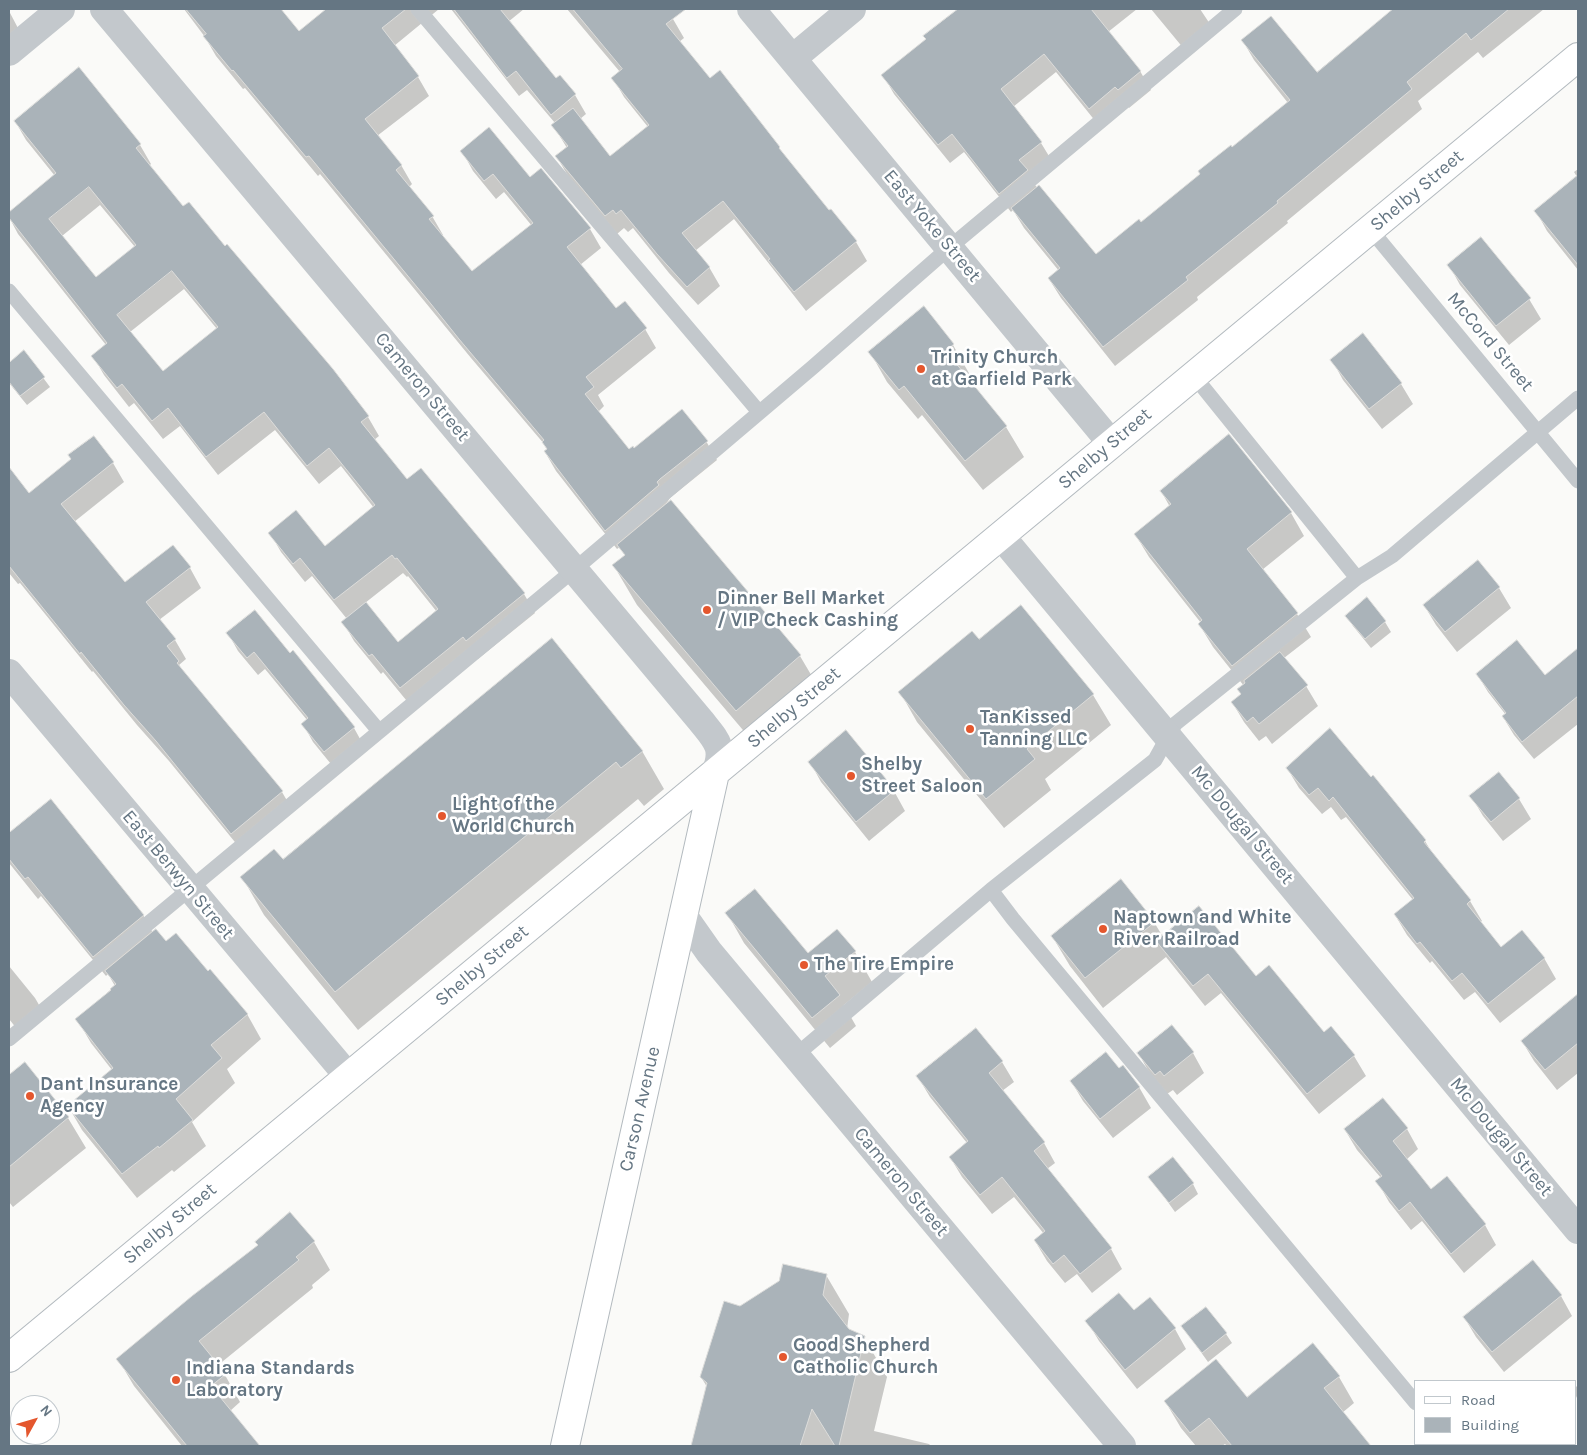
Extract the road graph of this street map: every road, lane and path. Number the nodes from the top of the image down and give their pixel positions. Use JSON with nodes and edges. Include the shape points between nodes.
{"nodes":[{"id":1,"x":61,"y":9,"type":"edge"},
{"id":2,"x":104,"y":9,"type":"edge"},
{"id":3,"x":418,"y":9,"type":"edge"},
{"id":4,"x":752,"y":9,"type":"edge"},
{"id":5,"x":852,"y":9,"type":"edge"},
{"id":6,"x":1235,"y":9,"type":"edge"},
{"id":7,"x":9,"y":52,"type":"edge"},
{"id":8,"x":1578,"y":57,"type":"edge"},
{"id":9,"x":793,"y":58,"type":"junction"},
{"id":10,"x":1371,"y":230,"type":"junction"},
{"id":11,"x":950,"y":247,"type":"junction"},
{"id":12,"x":9,"y":291,"type":"edge"},
{"id":13,"x":1194,"y":376,"type":"junction"},
{"id":14,"x":1578,"y":398,"type":"edge"},
{"id":15,"x":760,"y":412,"type":"junction"},
{"id":16,"x":1538,"y":432,"type":"junction"},
{"id":17,"x":1112,"y":444,"type":"junction"},
{"id":18,"x":1578,"y":481,"type":"edge"},
{"id":19,"x":1001,"y":536,"type":"junction"},
{"id":20,"x":574,"y":569,"type":"junction"},
{"id":21,"x":1357,"y":578,"type":"junction"},
{"id":22,"x":9,"y":673,"type":"edge"},
{"id":23,"x":379,"y":731,"type":"junction"},
{"id":24,"x":1167,"y":735,"type":"junction"},
{"id":25,"x":715,"y":773,"type":"junction"},
{"id":26,"x":190,"y":888,"type":"junction"},
{"id":27,"x":991,"y":890,"type":"junction"},
{"id":28,"x":683,"y":915,"type":"junction"},
{"id":29,"x":9,"y":1039,"type":"edge"},
{"id":30,"x":795,"y":1056,"type":"junction"},
{"id":31,"x":348,"y":1076,"type":"junction"},
{"id":32,"x":1578,"y":1230,"type":"edge"},
{"id":33,"x":9,"y":1358,"type":"edge"},
{"id":34,"x":1414,"y":1401,"type":"edge"},
{"id":35,"x":565,"y":1446,"type":"edge"},
{"id":36,"x":1122,"y":1446,"type":"edge"}],
"edges":[{"from":1,"to":7,"type":"street"},
{"from":2,"to":20,"type":"street","name":"Cameron Street"},
{"from":3,"to":15,"type":"lane"},
{"from":4,"to":9,"type":"street","name":"East Yoke Street"},
{"from":5,"to":9,"type":"street"},
{"from":6,"to":11,"type":"lane"},
{"from":8,"to":10,"type":"main road","name":"Shelby Street"},
{"from":9,"to":11,"type":"street","name":"East Yoke Street"},
{"from":10,"to":13,"type":"main road","name":"Shelby Street"},
{"from":10,"to":16,"type":"lane","name":"McCord Street"},
{"from":11,"to":15,"type":"lane"},
{"from":11,"to":17,"type":"street","name":"East Yoke Street"},
{"from":12,"to":23,"type":"lane"},
{"from":13,"to":17,"type":"main road","name":"Shelby Street"},
{"from":13,"to":21,"type":"lane"},
{"from":14,"to":16,"type":"lane"},
{"from":15,"to":20,"type":"lane"},
{"from":16,"to":18,"type":"lane","name":"McCord Street"},
{"from":16,"to":21,"type":"lane","via":[[1392,556]]},
{"from":17,"to":19,"type":"main road","name":"Shelby Street"},
{"from":19,"to":24,"type":"street","name":"Mc Dougal Street"},
{"from":19,"to":25,"type":"main road","name":"Shelby Street"},
{"from":20,"to":23,"type":"lane"},
{"from":20,"to":25,"type":"street","name":"Cameron Street","via":[[711,734],[720,748]]},
{"from":21,"to":24,"type":"lane","via":[[1175,724]]},
{"from":22,"to":26,"type":"street","name":"East Berwyn Street"},
{"from":23,"to":26,"type":"lane"},
{"from":24,"to":27,"type":"lane","via":[[1155,760]]},
{"from":24,"to":32,"type":"street","name":"Mc Dougal Street"},
{"from":25,"to":28,"type":"main road","name":"Carson Avenue"},
{"from":25,"to":31,"type":"main road","name":"Shelby Street"},
{"from":26,"to":29,"type":"lane"},
{"from":26,"to":31,"type":"street","name":"East Berwyn Street"},
{"from":27,"to":30,"type":"lane"},
{"from":27,"to":34,"type":"lane"},
{"from":28,"to":30,"type":"street","name":"Cameron Street","via":[[709,952]]},
{"from":28,"to":35,"type":"main road","name":"Carson Avenue"},
{"from":30,"to":36,"type":"street","name":"Cameron Street"},
{"from":31,"to":33,"type":"main road","name":"Shelby Street"}]}
